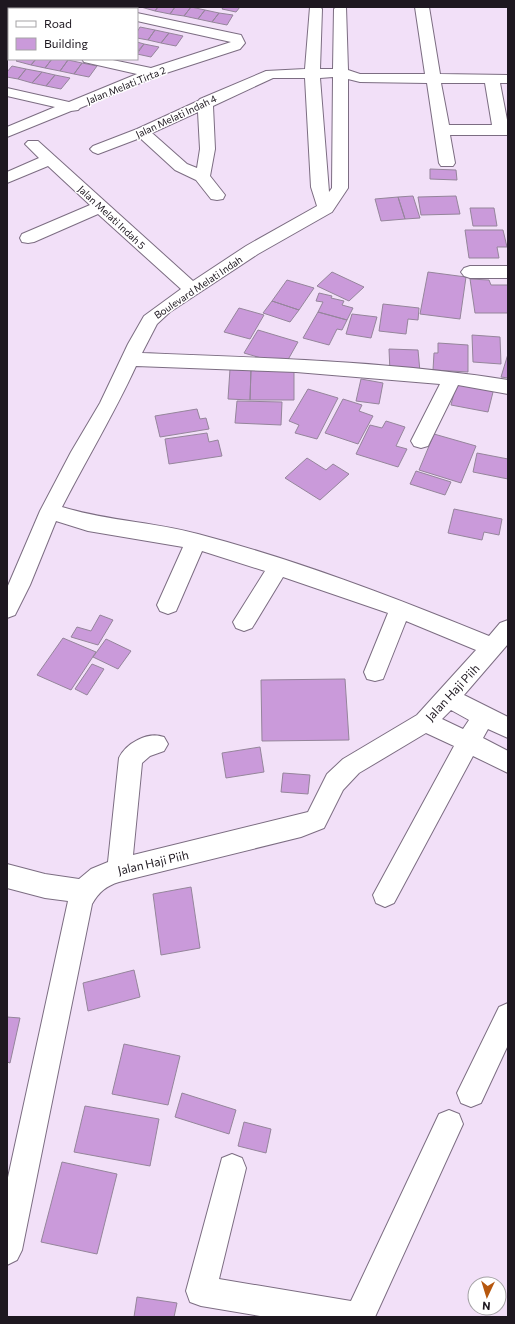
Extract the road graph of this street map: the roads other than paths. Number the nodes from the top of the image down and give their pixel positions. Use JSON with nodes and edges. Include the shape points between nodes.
{"nodes":[{"id":1,"x":422,"y":7,"type":"edge"},
{"id":2,"x":314,"y":8,"type":"edge"},
{"id":3,"x":342,"y":8,"type":"edge"},
{"id":4,"x":138,"y":17,"type":"edge"},
{"id":5,"x":94,"y":60,"type":"edge"},
{"id":6,"x":152,"y":73,"type":"junction"},
{"id":7,"x":312,"y":78,"type":"junction"},
{"id":8,"x":340,"y":79,"type":"junction"},
{"id":9,"x":433,"y":79,"type":"junction"},
{"id":10,"x":492,"y":79,"type":"junction"},
{"id":11,"x":508,"y":79,"type":"edge"},
{"id":12,"x":7,"y":92,"type":"edge"},
{"id":13,"x":205,"y":102,"type":"junction"},
{"id":14,"x":73,"y":106,"type":"junction"},
{"id":15,"x":442,"y":130,"type":"junction"},
{"id":16,"x":504,"y":130,"type":"edge"},
{"id":17,"x":7,"y":132,"type":"edge"},
{"id":18,"x":142,"y":132,"type":"junction"},
{"id":19,"x":33,"y":144,"type":"dead end"},
{"id":20,"x":98,"y":149,"type":"dead end"},
{"id":21,"x":51,"y":159,"type":"junction"},
{"id":22,"x":448,"y":163,"type":"dead end"},
{"id":23,"x":202,"y":177,"type":"junction"},
{"id":24,"x":7,"y":178,"type":"edge"},
{"id":25,"x":217,"y":195,"type":"dead end"},
{"id":26,"x":100,"y":207,"type":"junction"},
{"id":27,"x":326,"y":208,"type":"junction"},
{"id":28,"x":28,"y":238,"type":"dead end"},
{"id":29,"x":470,"y":272,"type":"dead end"},
{"id":30,"x":508,"y":272,"type":"edge"},
{"id":31,"x":192,"y":289,"type":"junction"},
{"id":32,"x":130,"y":359,"type":"junction"},
{"id":33,"x":452,"y":378,"type":"junction"},
{"id":34,"x":508,"y":387,"type":"edge"},
{"id":35,"x":422,"y":441,"type":"dead end"},
{"id":36,"x":50,"y":511,"type":"junction"},
{"id":37,"x":196,"y":541,"type":"junction"},
{"id":38,"x":278,"y":567,"type":"junction"},
{"id":39,"x":168,"y":605,"type":"dead end"},
{"id":40,"x":7,"y":609,"type":"edge"},
{"id":41,"x":400,"y":609,"type":"junction"},
{"id":42,"x":244,"y":622,"type":"dead end"},
{"id":43,"x":508,"y":629,"type":"edge"},
{"id":44,"x":492,"y":648,"type":"junction"},
{"id":45,"x":375,"y":672,"type":"dead end"},
{"id":46,"x":448,"y":698,"type":"junction"},
{"id":47,"x":484,"y":716,"type":"junction"},
{"id":48,"x":425,"y":722,"type":"junction"},
{"id":49,"x":508,"y":728,"type":"edge"},
{"id":50,"x":468,"y":742,"type":"junction"},
{"id":51,"x":156,"y":744,"type":"dead end"},
{"id":52,"x":508,"y":763,"type":"edge"},
{"id":53,"x":119,"y":870,"type":"junction"},
{"id":54,"x":7,"y":876,"type":"edge"},
{"id":55,"x":84,"y":892,"type":"junction"},
{"id":56,"x":386,"y":895,"type":"dead end"},
{"id":57,"x":508,"y":1016,"type":"edge"},
{"id":58,"x":471,"y":1093,"type":"dead end"},
{"id":59,"x":449,"y":1124,"type":"dead end"},
{"id":60,"x":232,"y":1168,"type":"dead end"},
{"id":61,"x":7,"y":1250,"type":"edge"},
{"id":62,"x":357,"y":1317,"type":"edge"}],
"edges":[{"from":1,"to":9,"type":"street"},
{"from":2,"to":3,"type":"street","via":[[323,12]]},
{"from":2,"to":7,"type":"street"},
{"from":3,"to":8,"type":"street","name":"Boulevard Melati Indah"},
{"from":4,"to":6,"type":"street","name":"Jalan Melati Tirta 2","via":[[238,40],[235,46]]},
{"from":5,"to":6,"type":"street"},
{"from":6,"to":14,"type":"street","name":"Jalan Melati Tirta 2"},
{"from":7,"to":8,"type":"street","name":"Jalan Melati Indah 4"},
{"from":7,"to":13,"type":"street","name":"Jalan Melati Indah 4","via":[[271,85],[253,80]]},
{"from":7,"to":27,"type":"street","via":[[320,187]]},
{"from":8,"to":9,"type":"street","name":"Jalan Melati Indah 4"},
{"from":8,"to":27,"type":"street","name":"Boulevard Melati Indah","via":[[340,188]]},
{"from":9,"to":10,"type":"street","name":"Jalan Melati Indah 4"},
{"from":9,"to":15,"type":"street"},
{"from":10,"to":11,"type":"street","name":"Jalan Melati Indah 4"},
{"from":10,"to":16,"type":"street"},
{"from":12,"to":14,"type":"street"},
{"from":13,"to":18,"type":"street","name":"Jalan Melati Indah 4"},
{"from":13,"to":23,"type":"street","via":[[209,145],[208,161]]},
{"from":14,"to":17,"type":"street","name":"Jalan Melati Tirta 2"},
{"from":15,"to":16,"type":"street"},
{"from":15,"to":22,"type":"street"},
{"from":18,"to":20,"type":"street","name":"Jalan Melati Indah 4"},
{"from":18,"to":23,"type":"street","via":[[180,168]]},
{"from":19,"to":21,"type":"street","name":"Jalan Melati Indah 5"},
{"from":21,"to":24,"type":"street"},
{"from":21,"to":26,"type":"street","name":"Jalan Melati Indah 5"},
{"from":23,"to":25,"type":"street"},
{"from":26,"to":28,"type":"street"},
{"from":26,"to":31,"type":"street","name":"Jalan Melati Indah 5"},
{"from":27,"to":31,"type":"street","name":"Boulevard Melati Indah","via":[[252,250]]},
{"from":29,"to":30,"type":"street"},
{"from":31,"to":32,"type":"street","name":"Boulevard Melati Indah","via":[[150,320]]},
{"from":32,"to":33,"type":"street","via":[[296,366]]},
{"from":32,"to":36,"type":"street","name":"Boulevard Melati Indah","via":[[109,404]]},
{"from":33,"to":34,"type":"street"},
{"from":33,"to":35,"type":"street"},
{"from":36,"to":37,"type":"street","via":[[88,523]]},
{"from":36,"to":40,"type":"street","name":"Boulevard Melati Indah"},
{"from":37,"to":38,"type":"street"},
{"from":37,"to":39,"type":"street"},
{"from":38,"to":41,"type":"street"},
{"from":38,"to":42,"type":"street"},
{"from":41,"to":44,"type":"street"},
{"from":41,"to":45,"type":"street"},
{"from":43,"to":44,"type":"street","name":"Jalan Haji Piih"},
{"from":44,"to":46,"type":"street","name":"Jalan Haji Piih"},
{"from":46,"to":47,"type":"street"},
{"from":46,"to":48,"type":"street","name":"Jalan Haji Piih"},
{"from":47,"to":49,"type":"street"},
{"from":47,"to":50,"type":"street"},
{"from":48,"to":50,"type":"street"},
{"from":48,"to":53,"type":"street","name":"Jalan Haji Piih","via":[[351,766],[335,782],[319,816],[311,823]]},
{"from":50,"to":52,"type":"street"},
{"from":50,"to":56,"type":"street"},
{"from":51,"to":53,"type":"street","via":[[142,749],[131,758]]},
{"from":53,"to":55,"type":"street","name":"Jalan Haji Piih","via":[[95,879]]},
{"from":54,"to":55,"type":"street","via":[[45,886]]},
{"from":55,"to":61,"type":"street","name":"Jalan Haji Piih"},
{"from":57,"to":58,"type":"street"},
{"from":59,"to":62,"type":"street"},
{"from":60,"to":62,"type":"street","via":[[201,1291]]}]}
